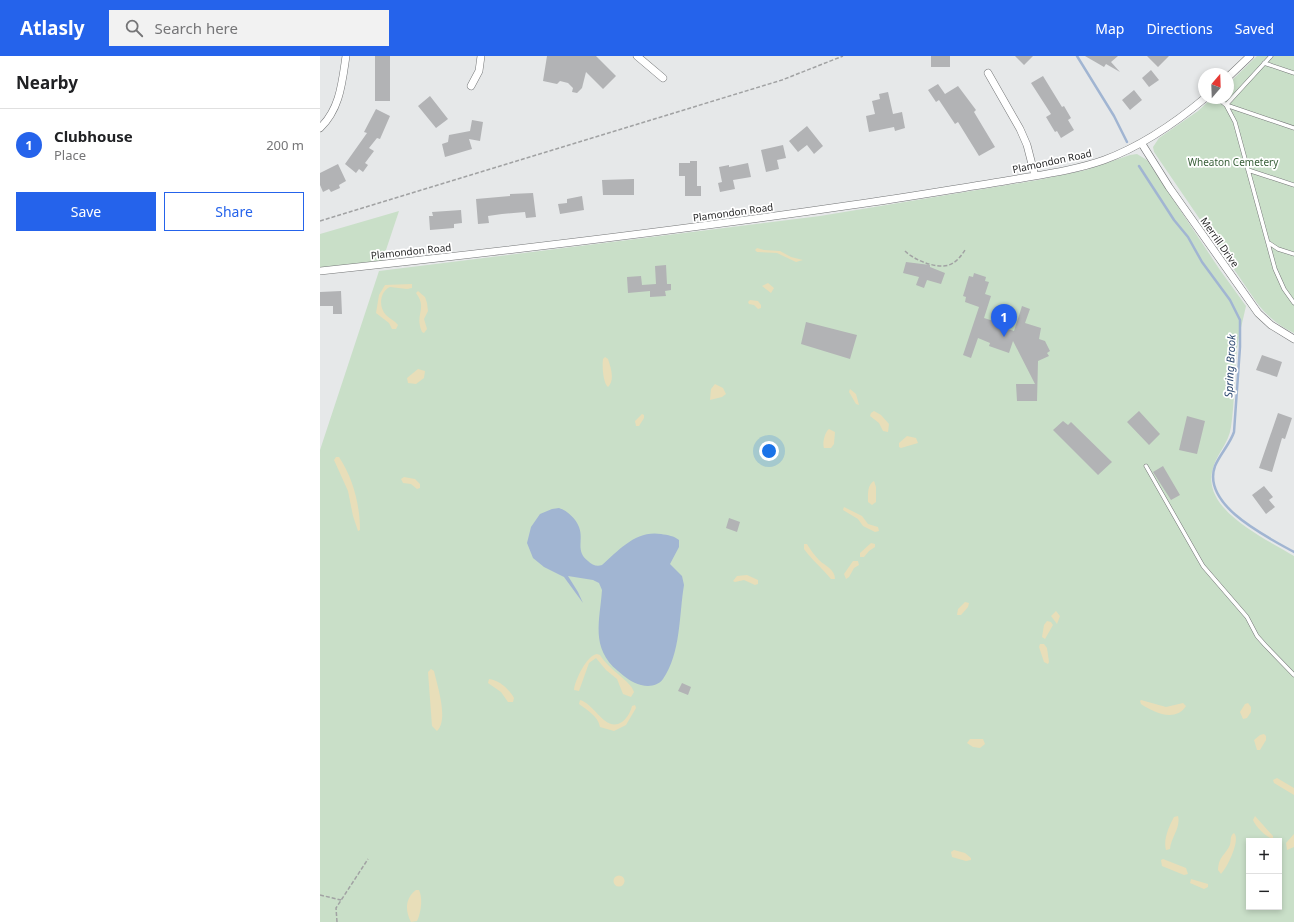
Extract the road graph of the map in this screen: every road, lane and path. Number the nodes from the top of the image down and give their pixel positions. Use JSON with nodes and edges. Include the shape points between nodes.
{"nodes":[{"id":1,"x":346,"y":56,"type":"edge"},
{"id":2,"x":481,"y":56,"type":"edge"},
{"id":3,"x":637,"y":56,"type":"edge"},
{"id":4,"x":843,"y":56,"type":"edge"},
{"id":5,"x":1250,"y":56,"type":"edge"},
{"id":6,"x":1271,"y":56,"type":"edge"},
{"id":7,"x":1264,"y":63,"type":"junction"},
{"id":8,"x":1234,"y":71,"type":"edge"},
{"id":9,"x":988,"y":73,"type":"dead end"},
{"id":10,"x":1294,"y":73,"type":"edge"},
{"id":11,"x":662,"y":78,"type":"dead end"},
{"id":12,"x":471,"y":86,"type":"dead end"},
{"id":13,"x":1198,"y":104,"type":"edge"},
{"id":14,"x":1226,"y":105,"type":"junction"},
{"id":15,"x":320,"y":128,"type":"edge"},
{"id":16,"x":1294,"y":128,"type":"edge"},
{"id":17,"x":1142,"y":144,"type":"junction"},
{"id":18,"x":1248,"y":170,"type":"junction"},
{"id":19,"x":1035,"y":176,"type":"junction"},
{"id":20,"x":1294,"y":185,"type":"edge"},
{"id":21,"x":320,"y":221,"type":"edge"},
{"id":22,"x":1268,"y":243,"type":"junction"},
{"id":23,"x":965,"y":250,"type":"dead end"},
{"id":24,"x":905,"y":251,"type":"dead end"},
{"id":25,"x":1294,"y":254,"type":"edge"},
{"id":26,"x":320,"y":271,"type":"edge"},
{"id":27,"x":1294,"y":303,"type":"edge"},
{"id":28,"x":1294,"y":339,"type":"edge"},
{"id":29,"x":1146,"y":466,"type":"dead end"},
{"id":30,"x":1294,"y":675,"type":"edge"},
{"id":31,"x":368,"y":859,"type":"dead end"},
{"id":32,"x":320,"y":895,"type":"edge"},
{"id":33,"x":341,"y":900,"type":"junction"},
{"id":34,"x":337,"y":922,"type":"edge"}],
"edges":[{"from":1,"to":15,"type":"street","via":[[337,103],[329,119]]},
{"from":2,"to":12,"type":"street","via":[[479,71]]},
{"from":3,"to":11,"type":"street"},
{"from":4,"to":21,"type":"path","via":[[782,80]]},
{"from":5,"to":8,"type":"street"},
{"from":6,"to":7,"type":"lane"},
{"from":7,"to":10,"type":"lane"},
{"from":7,"to":14,"type":"lane"},
{"from":9,"to":19,"type":"street","via":[[1020,129]]},
{"from":13,"to":17,"type":"street","name":"Plamondon Road"},
{"from":14,"to":16,"type":"lane"},
{"from":14,"to":18,"type":"lane","via":[[1239,134]]},
{"from":17,"to":19,"type":"street","name":"Plamondon Road","via":[[1103,160]]},
{"from":17,"to":28,"type":"street","name":"Merrill Drive","via":[[1169,187],[1258,313],[1271,325]]},
{"from":18,"to":20,"type":"lane"},
{"from":18,"to":22,"type":"lane"},
{"from":19,"to":26,"type":"street","name":"Plamondon Road","via":[[756,219],[555,245]]},
{"from":22,"to":25,"type":"lane"},
{"from":22,"to":27,"type":"lane","via":[[1279,280]]},
{"from":23,"to":24,"type":"path","via":[[954,262],[945,266],[916,259]]},
{"from":29,"to":30,"type":"lane","via":[[1203,566],[1247,617],[1257,636]]},
{"from":31,"to":33,"type":"path"},
{"from":32,"to":33,"type":"path"},
{"from":33,"to":34,"type":"path","via":[[336,912]]}]}
